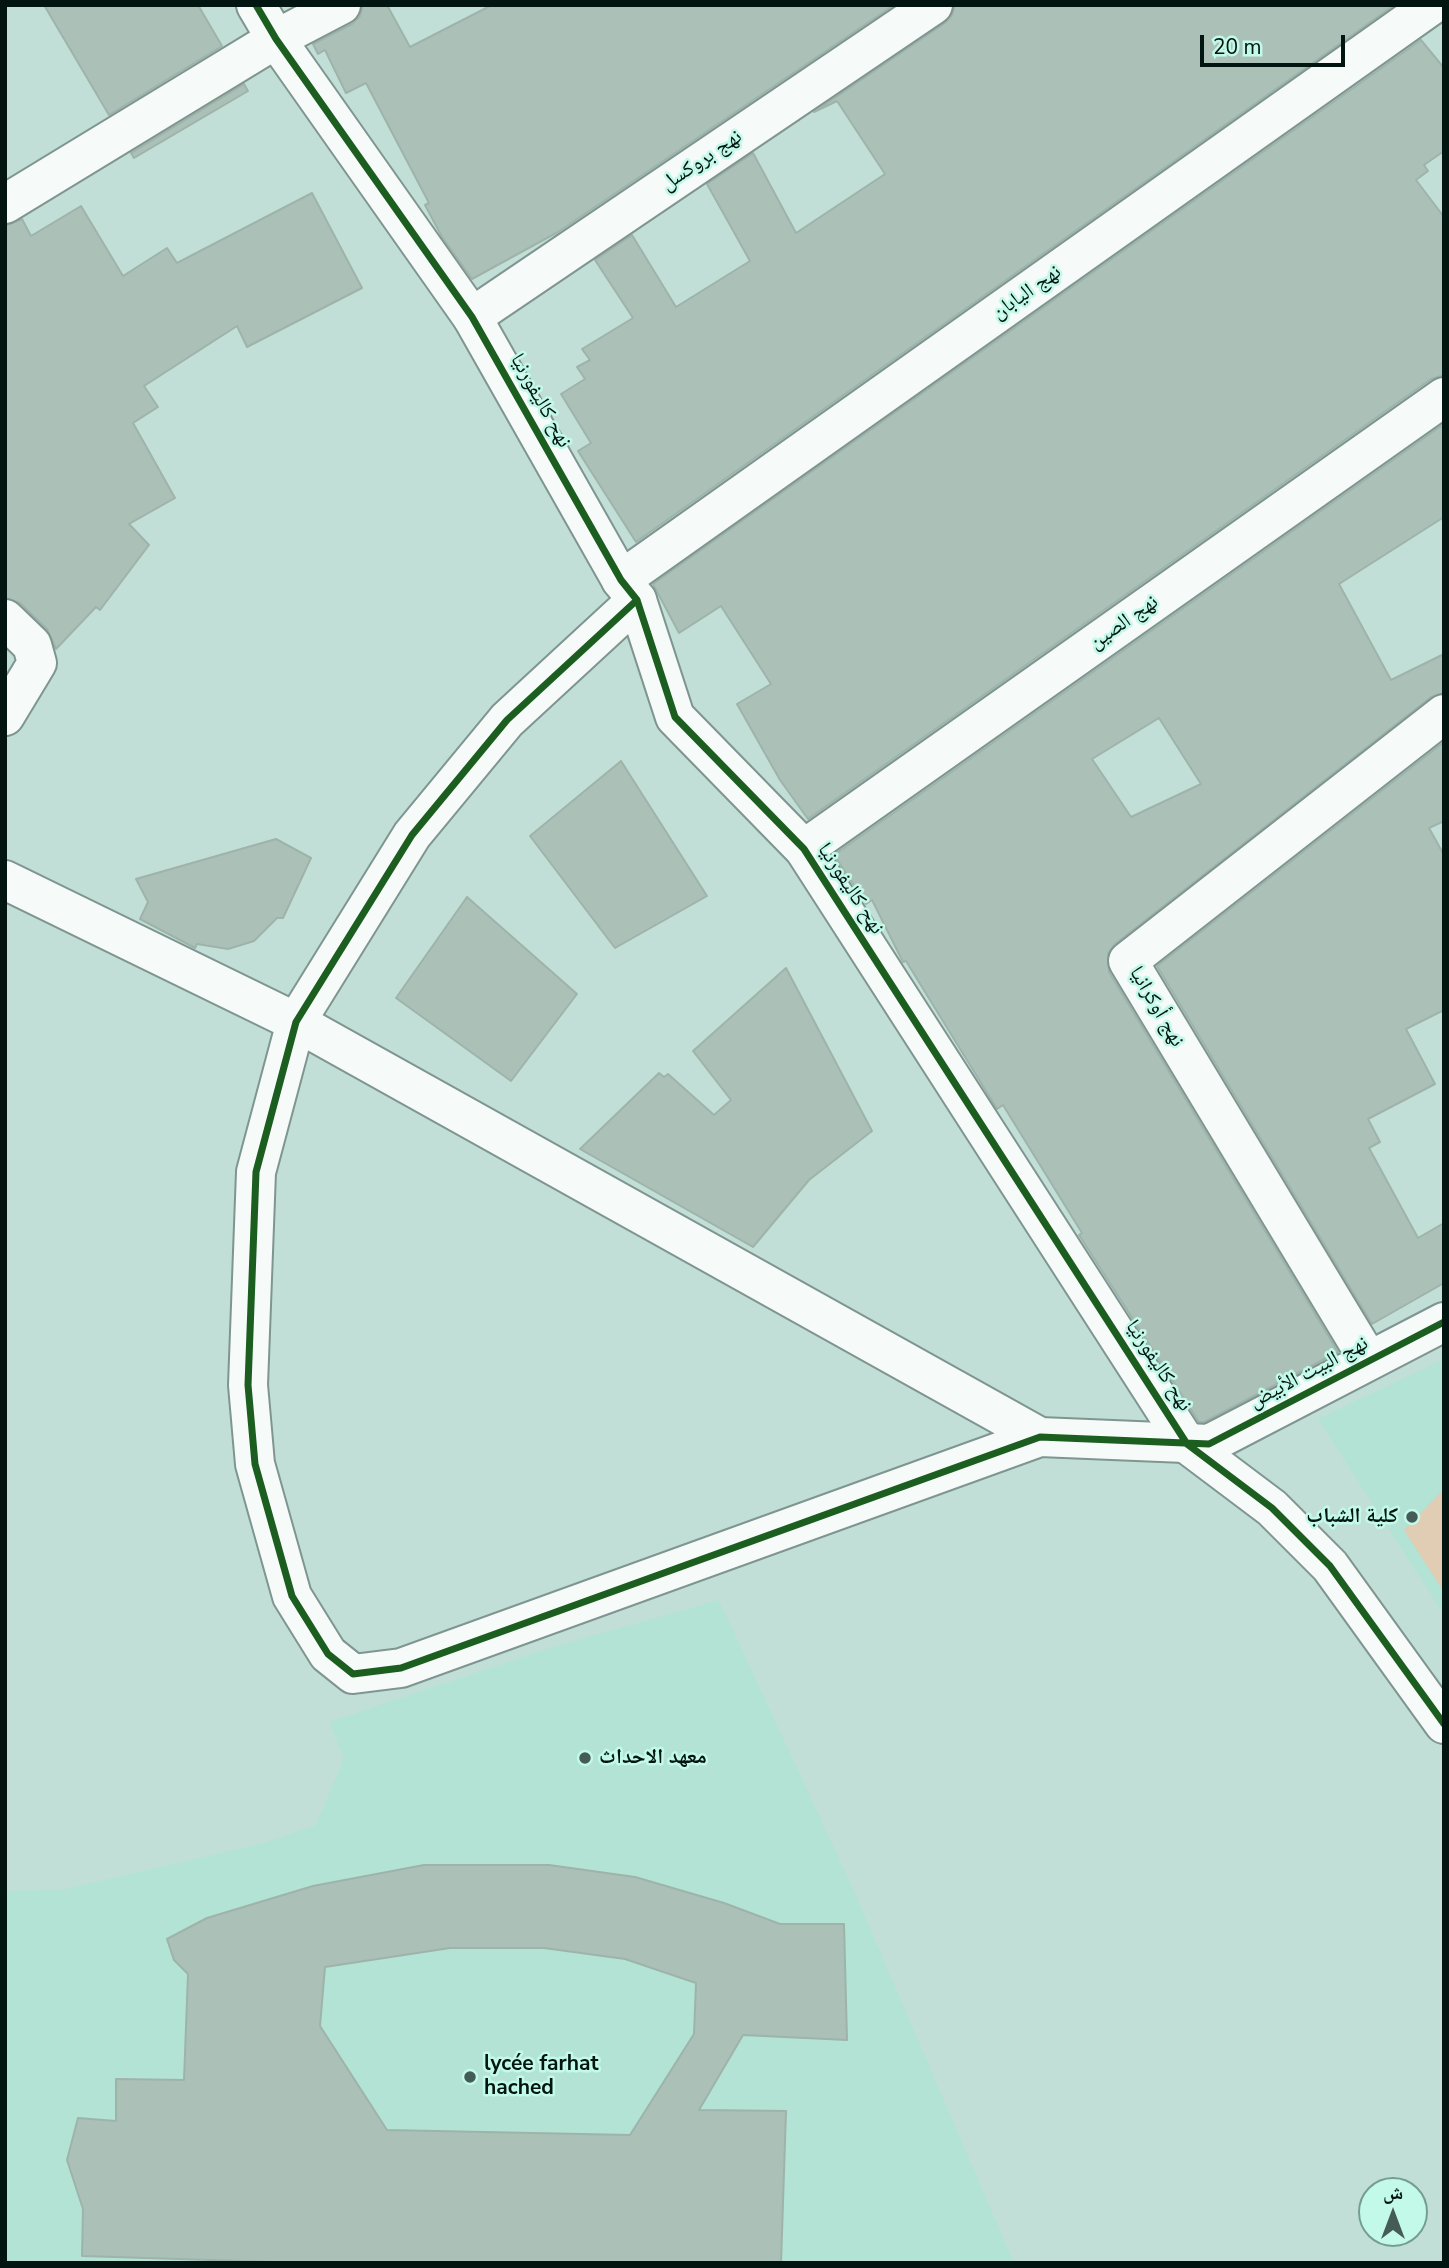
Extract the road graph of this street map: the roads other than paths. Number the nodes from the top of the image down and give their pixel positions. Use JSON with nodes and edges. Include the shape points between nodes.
{"nodes":[{"id":1,"x":256,"y":5,"type":"edge"},
{"id":2,"x":341,"y":5,"type":"edge"},
{"id":3,"x":933,"y":5,"type":"edge"},
{"id":4,"x":1432,"y":5,"type":"edge"},
{"id":5,"x":276,"y":39,"type":"junction"},
{"id":6,"x":5,"y":204,"type":"edge"},
{"id":7,"x":472,"y":317,"type":"junction"},
{"id":8,"x":1444,"y":397,"type":"edge"},
{"id":9,"x":629,"y":590,"type":"junction"},
{"id":10,"x":5,"y":619,"type":"edge"},
{"id":11,"x":1444,"y":715,"type":"edge"},
{"id":12,"x":5,"y":716,"type":"edge"},
{"id":13,"x":804,"y":849,"type":"junction"},
{"id":14,"x":5,"y":880,"type":"edge"},
{"id":15,"x":296,"y":1022,"type":"junction"},
{"id":16,"x":1444,"y":1322,"type":"edge"},
{"id":17,"x":1369,"y":1361,"type":"junction"},
{"id":18,"x":1040,"y":1437,"type":"junction"},
{"id":19,"x":1188,"y":1444,"type":"junction"},
{"id":20,"x":1444,"y":1724,"type":"edge"}],
"edges":[{"from":1,"to":5,"type":"street","name":"نهح كاليفورنيا"},
{"from":2,"to":5,"type":"street"},
{"from":3,"to":7,"type":"street","name":"نهج بروكسل"},
{"from":4,"to":9,"type":"street","name":"نهج اليابان"},
{"from":5,"to":6,"type":"street"},
{"from":5,"to":7,"type":"street","name":"نهح كاليفورنيا"},
{"from":7,"to":9,"type":"street","name":"نهح كاليفورنيا"},
{"from":8,"to":13,"type":"street","name":"نهج الصين"},
{"from":9,"to":13,"type":"street","name":"نهح كاليفورنيا","via":[[675,717]]},
{"from":9,"to":15,"type":"street","name":"نهج اليابان","via":[[507,720],[412,835]]},
{"from":10,"to":12,"type":"street","via":[[32,645],[37,663]]},
{"from":11,"to":17,"type":"street","name":"نهج أوكرانيا","via":[[1128,961]]},
{"from":13,"to":19,"type":"street","name":"نهح كاليفورنيا"},
{"from":14,"to":15,"type":"street"},
{"from":15,"to":18,"type":"street"},
{"from":15,"to":18,"type":"street","name":"نهج اليابان","via":[[256,1172],[248,1385],[255,1464],[292,1597],[328,1654],[353,1674],[401,1668]]},
{"from":16,"to":17,"type":"street","name":"نهج البيت الأبيض"},
{"from":17,"to":19,"type":"street","name":"نهج البيت الأبيض","via":[[1209,1444]]},
{"from":18,"to":19,"type":"street","name":"نهج البيت الأبيض"},
{"from":19,"to":20,"type":"street","name":"نهح كاليفورنيا","via":[[1272,1508],[1330,1566]]}]}
